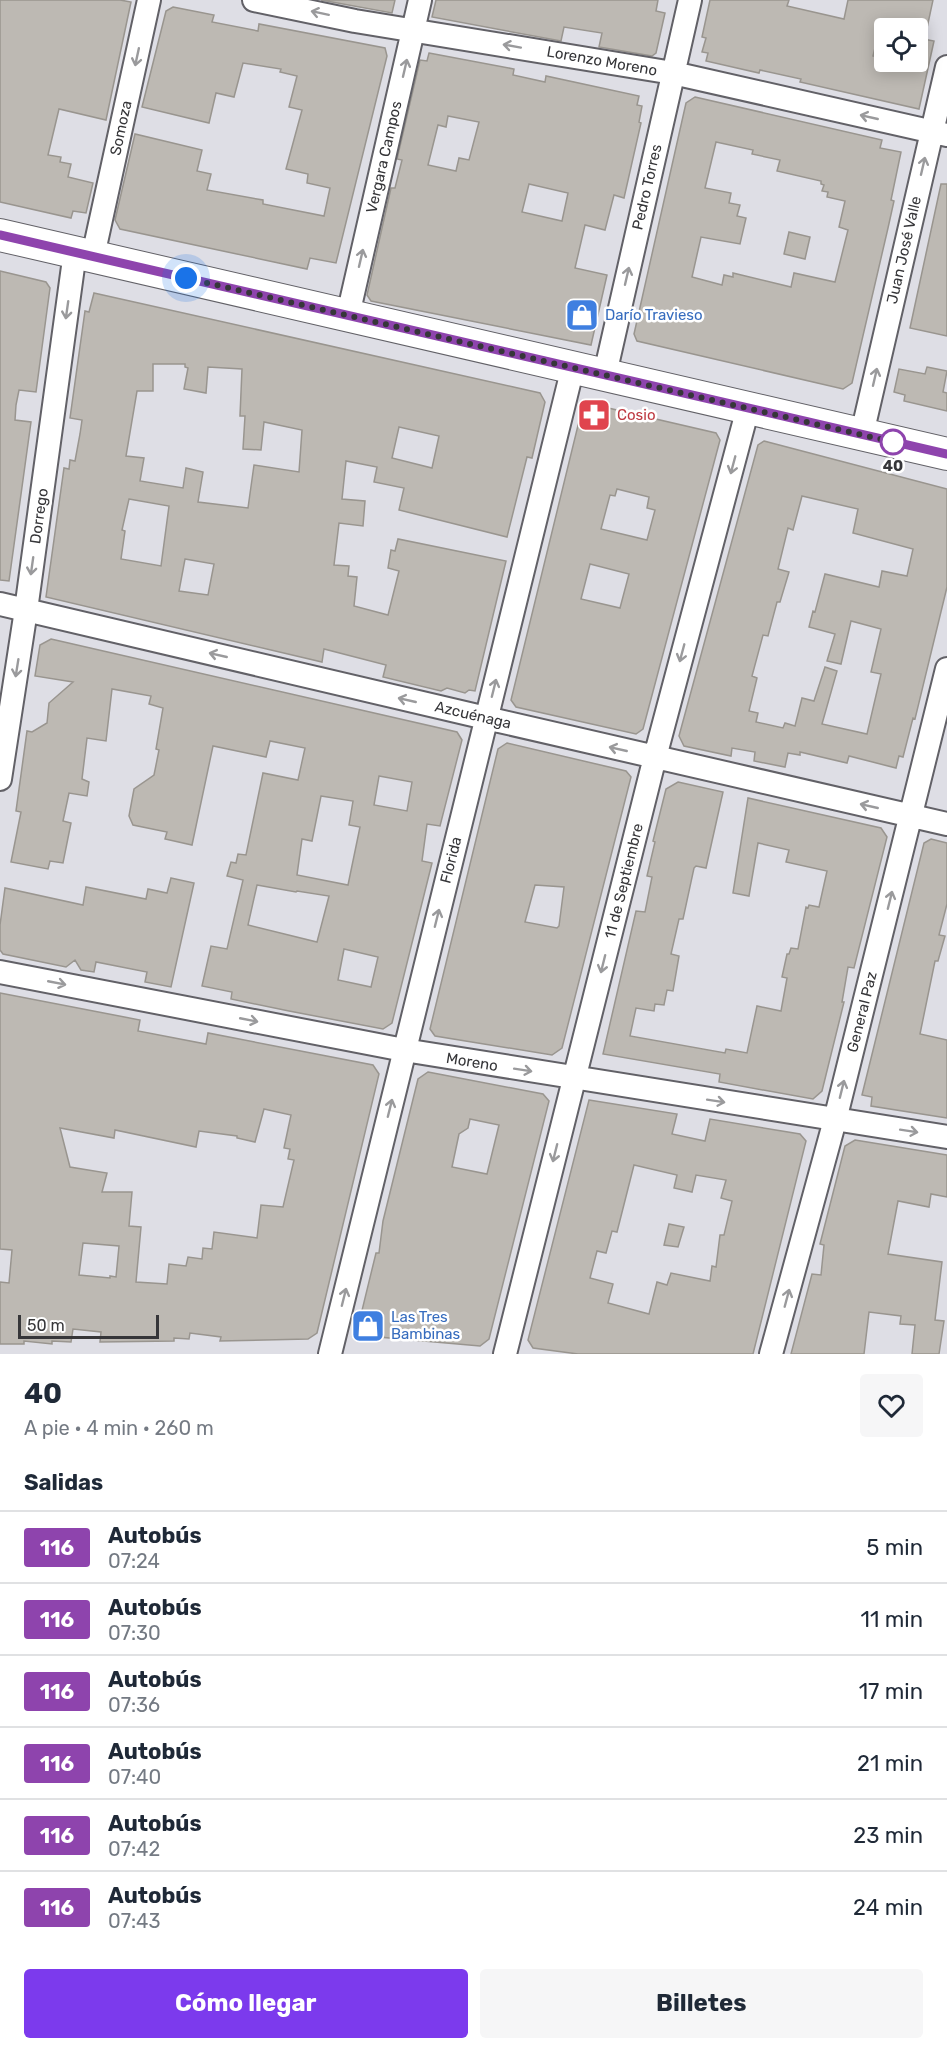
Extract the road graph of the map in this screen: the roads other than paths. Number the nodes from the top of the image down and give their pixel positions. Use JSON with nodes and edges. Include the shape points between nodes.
{"nodes":[{"id":1,"x":149,"y":0,"type":"edge"},
{"id":2,"x":254,"y":0,"type":"edge"},
{"id":3,"x":420,"y":0,"type":"edge"},
{"id":4,"x":690,"y":0,"type":"edge"},
{"id":5,"x":413,"y":29,"type":"junction"},
{"id":6,"x":947,"y":67,"type":"edge"},
{"id":7,"x":673,"y":73,"type":"junction"},
{"id":8,"x":939,"y":133,"type":"edge"},
{"id":9,"x":0,"y":235,"type":"edge"},
{"id":10,"x":84,"y":254,"type":"junction"},
{"id":11,"x":348,"y":315,"type":"junction"},
{"id":12,"x":573,"y":367,"type":"junction"},
{"id":13,"x":605,"y":374,"type":"junction"},
{"id":14,"x":748,"y":408,"type":"junction"},
{"id":15,"x":862,"y":434,"type":"junction"},
{"id":16,"x":947,"y":454,"type":"edge"},
{"id":17,"x":0,"y":604,"type":"edge"},
{"id":18,"x":26,"y":610,"type":"junction"},
{"id":19,"x":947,"y":669,"type":"edge"},
{"id":20,"x":486,"y":718,"type":"junction"},
{"id":21,"x":655,"y":757,"type":"junction"},
{"id":22,"x":0,"y":779,"type":"edge"},
{"id":23,"x":911,"y":816,"type":"junction"},
{"id":24,"x":947,"y":824,"type":"edge"},
{"id":25,"x":0,"y":972,"type":"edge"},
{"id":26,"x":404,"y":1050,"type":"junction"},
{"id":27,"x":574,"y":1079,"type":"junction"},
{"id":28,"x":835,"y":1120,"type":"junction"},
{"id":29,"x":947,"y":1137,"type":"edge"},
{"id":30,"x":330,"y":1354,"type":"edge"},
{"id":31,"x":505,"y":1354,"type":"edge"},
{"id":32,"x":771,"y":1354,"type":"edge"}],
"edges":[{"from":1,"to":10,"type":"street","name":"Somoza","one_way":true},
{"from":5,"to":2,"type":"street","name":"Lorenzo Moreno","one_way":true},
{"from":3,"to":5,"type":"street","name":"Vergara Campos"},
{"from":4,"to":7,"type":"street","name":"Pedro Torres"},
{"from":7,"to":5,"type":"street","name":"Lorenzo Moreno","one_way":true},
{"from":11,"to":5,"type":"street","name":"Vergara Campos","one_way":true},
{"from":6,"to":8,"type":"street","name":"Juan José Valle"},
{"from":8,"to":7,"type":"street","name":"Lorenzo Moreno","one_way":true},
{"from":13,"to":7,"type":"street","name":"Pedro Torres","one_way":true},
{"from":15,"to":8,"type":"street","name":"Juan José Valle","one_way":true},
{"from":9,"to":10,"type":"main road"},
{"from":10,"to":11,"type":"main road"},
{"from":10,"to":18,"type":"street","name":"Dorrego","one_way":true},
{"from":11,"to":12,"type":"main road"},
{"from":12,"to":13,"type":"main road"},
{"from":20,"to":12,"type":"street","name":"Florida","one_way":true},
{"from":13,"to":14,"type":"main road"},
{"from":14,"to":15,"type":"main road"},
{"from":14,"to":21,"type":"street","name":"11 de Septiembre","one_way":true},
{"from":15,"to":16,"type":"main road"},
{"from":17,"to":18,"type":"street","name":"Azcuénaga"},
{"from":20,"to":18,"type":"street","name":"Azcuénaga","one_way":true},
{"from":18,"to":22,"type":"street","name":"Dorrego","one_way":true},
{"from":19,"to":23,"type":"street","name":"General Paz"},
{"from":21,"to":20,"type":"street","name":"Azcuénaga","one_way":true},
{"from":26,"to":20,"type":"street","name":"Florida","one_way":true},
{"from":23,"to":21,"type":"street","name":"Azcuénaga","one_way":true},
{"from":21,"to":27,"type":"street","name":"11 de Septiembre","one_way":true},
{"from":23,"to":24,"type":"street","name":"Azcuénaga"},
{"from":28,"to":23,"type":"street","name":"General Paz","one_way":true},
{"from":25,"to":26,"type":"street","name":"Moreno","one_way":true},
{"from":26,"to":27,"type":"street","name":"Moreno","one_way":true},
{"from":30,"to":26,"type":"street","name":"Florida","one_way":true},
{"from":27,"to":28,"type":"street","name":"Moreno","one_way":true},
{"from":27,"to":31,"type":"street","name":"11 de Septiembre","one_way":true},
{"from":28,"to":29,"type":"street","name":"Moreno","one_way":true},
{"from":32,"to":28,"type":"street","name":"General Paz","one_way":true}]}
